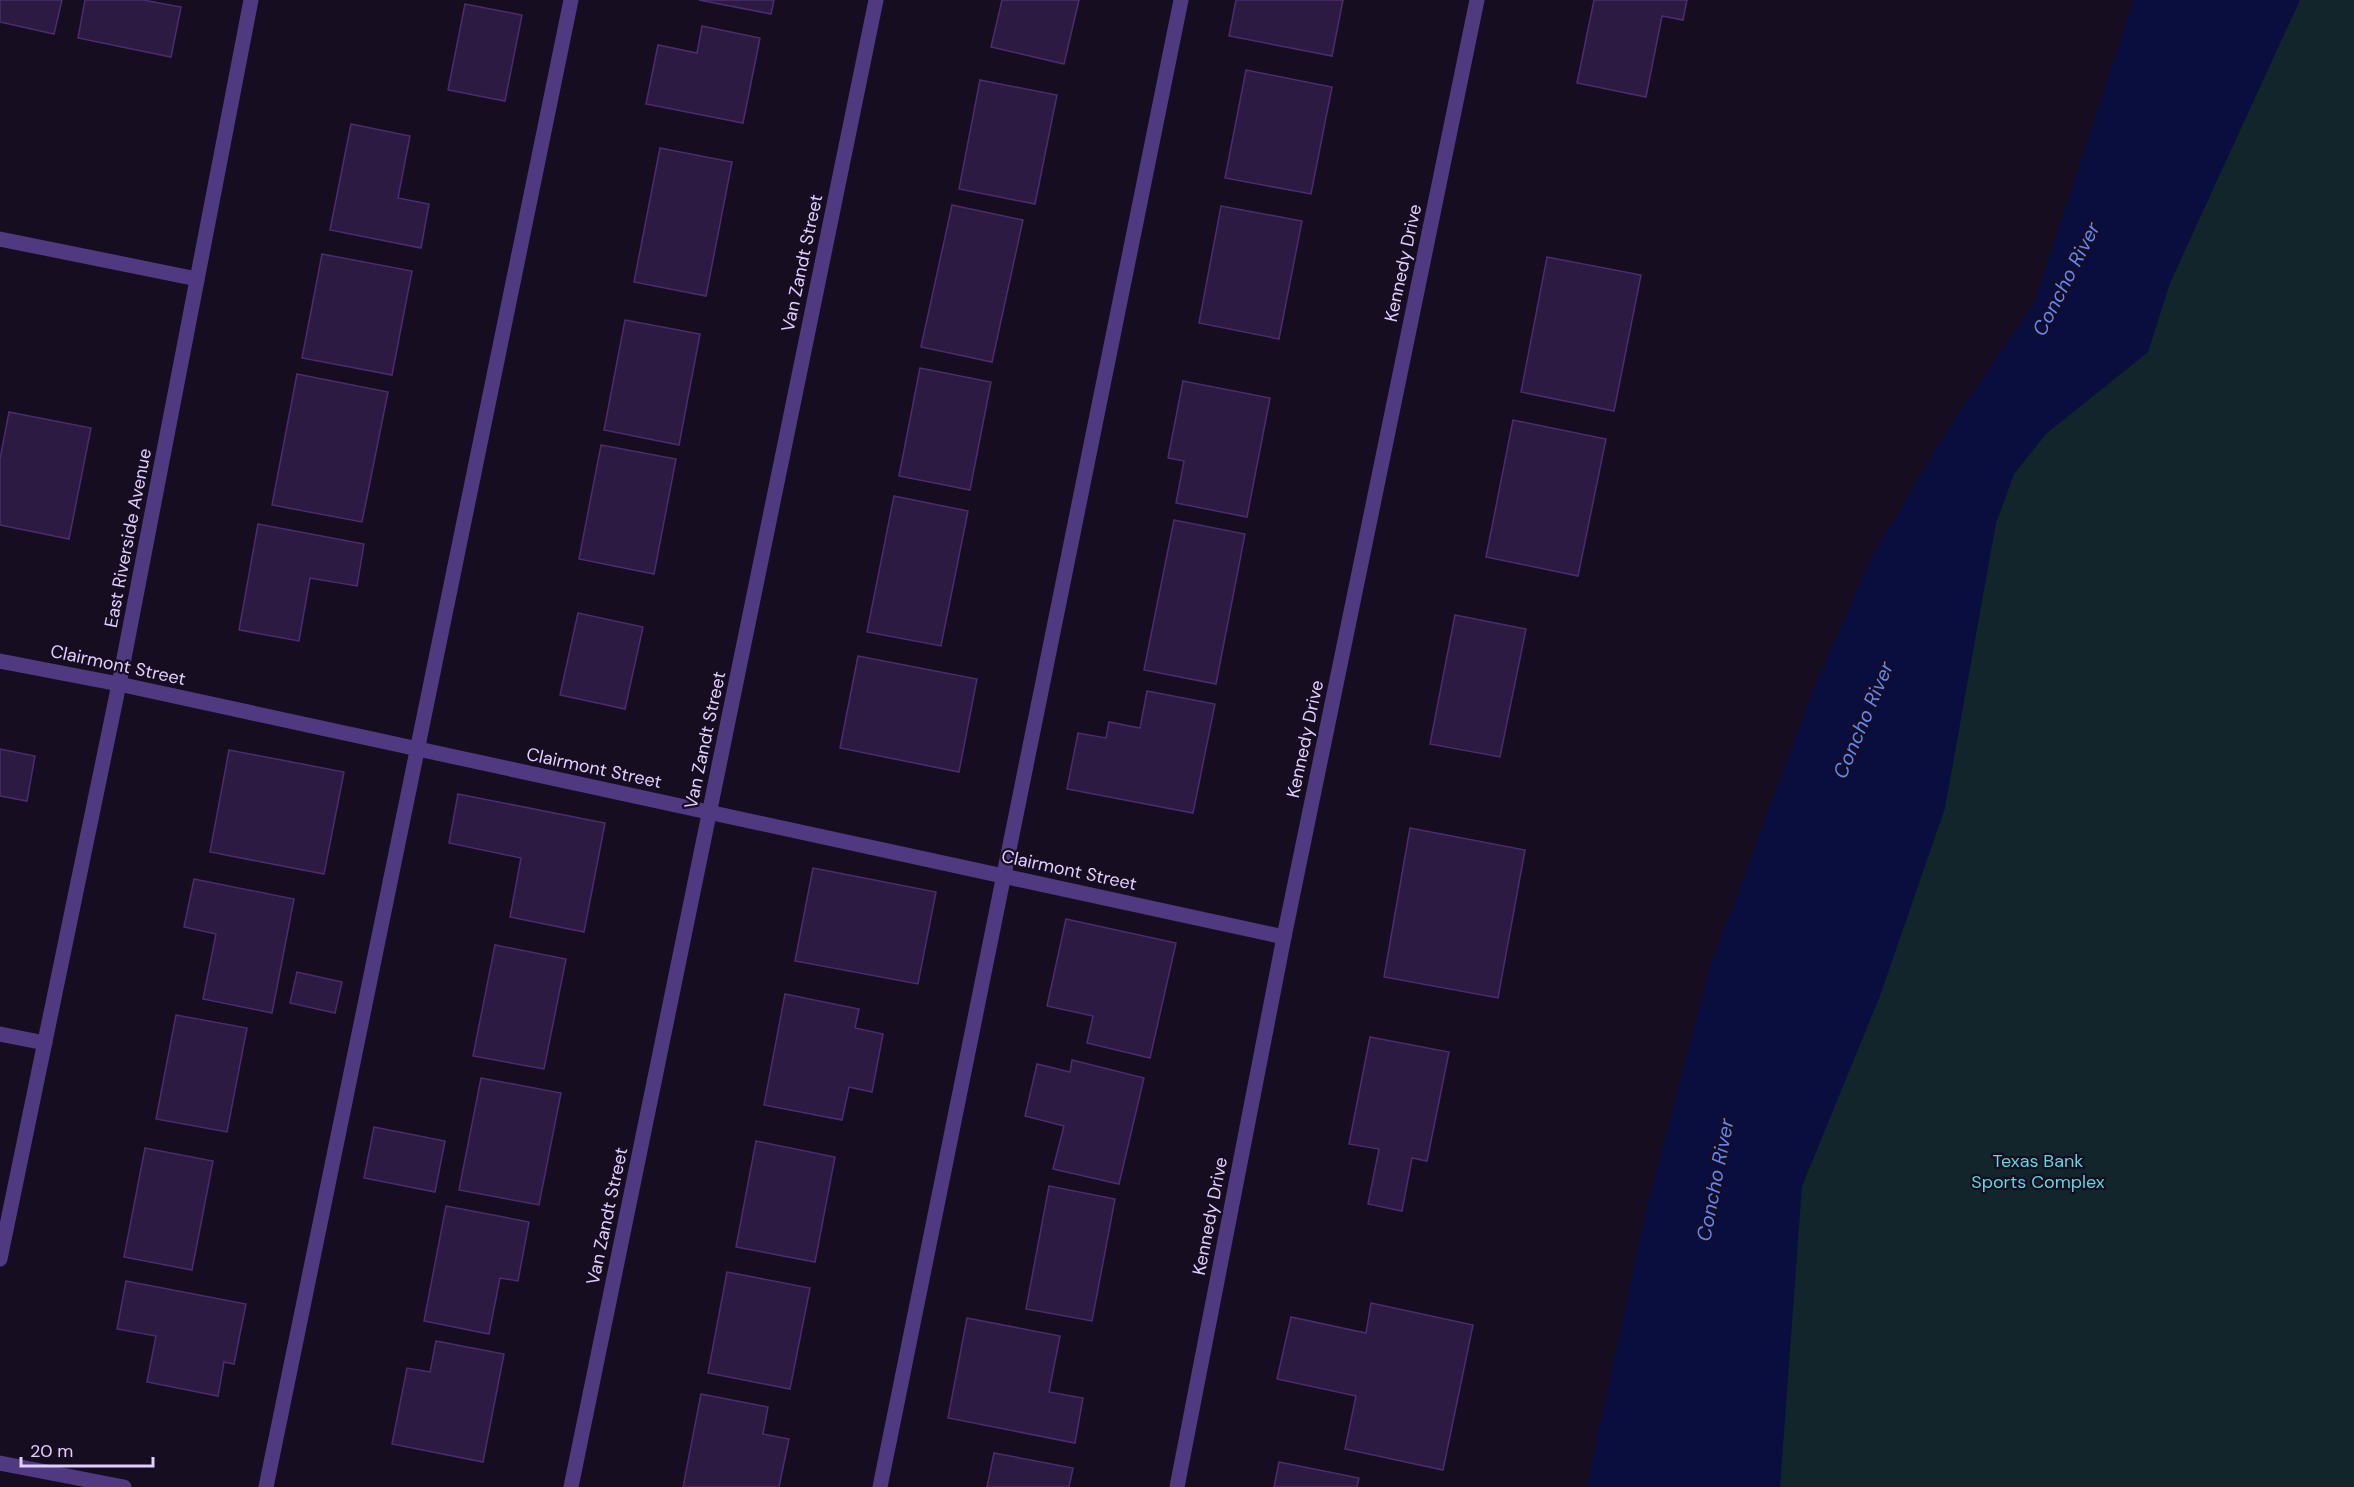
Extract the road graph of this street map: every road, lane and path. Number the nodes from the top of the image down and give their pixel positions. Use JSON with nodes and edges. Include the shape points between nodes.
{"nodes":[{"id":1,"x":251,"y":0,"type":"edge"},
{"id":2,"x":571,"y":0,"type":"edge"},
{"id":3,"x":876,"y":0,"type":"edge"},
{"id":4,"x":1180,"y":0,"type":"edge"},
{"id":5,"x":1477,"y":0,"type":"edge"},
{"id":6,"x":0,"y":239,"type":"edge"},
{"id":7,"x":197,"y":279,"type":"junction"},
{"id":8,"x":0,"y":661,"type":"edge"},
{"id":9,"x":119,"y":684,"type":"junction"},
{"id":10,"x":419,"y":750,"type":"junction"},
{"id":11,"x":709,"y":813,"type":"junction"},
{"id":12,"x":1003,"y":876,"type":"junction"},
{"id":13,"x":1284,"y":937,"type":"junction"},
{"id":14,"x":0,"y":1034,"type":"edge"},
{"id":15,"x":45,"y":1043,"type":"junction"},
{"id":16,"x":0,"y":1259,"type":"edge"},
{"id":17,"x":0,"y":1463,"type":"edge"},
{"id":18,"x":124,"y":1487,"type":"edge"},
{"id":19,"x":266,"y":1487,"type":"edge"},
{"id":20,"x":571,"y":1487,"type":"edge"},
{"id":21,"x":880,"y":1487,"type":"edge"},
{"id":22,"x":1177,"y":1487,"type":"edge"}],
"edges":[{"from":1,"to":7,"type":"street","name":"East Riverside Avenue"},
{"from":2,"to":10,"type":"street"},
{"from":3,"to":11,"type":"street","name":"Van Zandt Street"},
{"from":4,"to":12,"type":"street"},
{"from":5,"to":13,"type":"street","name":"Kennedy Drive"},
{"from":6,"to":7,"type":"street"},
{"from":7,"to":9,"type":"street","name":"East Riverside Avenue"},
{"from":8,"to":9,"type":"street","name":"Clairmont Street"},
{"from":9,"to":10,"type":"street","name":"Clairmont Street"},
{"from":9,"to":15,"type":"street","name":"East Riverside Avenue"},
{"from":10,"to":11,"type":"street","name":"Clairmont Street"},
{"from":10,"to":19,"type":"street"},
{"from":11,"to":12,"type":"street","name":"Clairmont Street"},
{"from":11,"to":20,"type":"street","name":"Van Zandt Street"},
{"from":12,"to":13,"type":"street","name":"Clairmont Street"},
{"from":12,"to":21,"type":"street"},
{"from":13,"to":22,"type":"street","name":"Kennedy Drive"},
{"from":14,"to":15,"type":"street"},
{"from":15,"to":16,"type":"street","name":"East Riverside Avenue"},
{"from":17,"to":18,"type":"street"}]}
